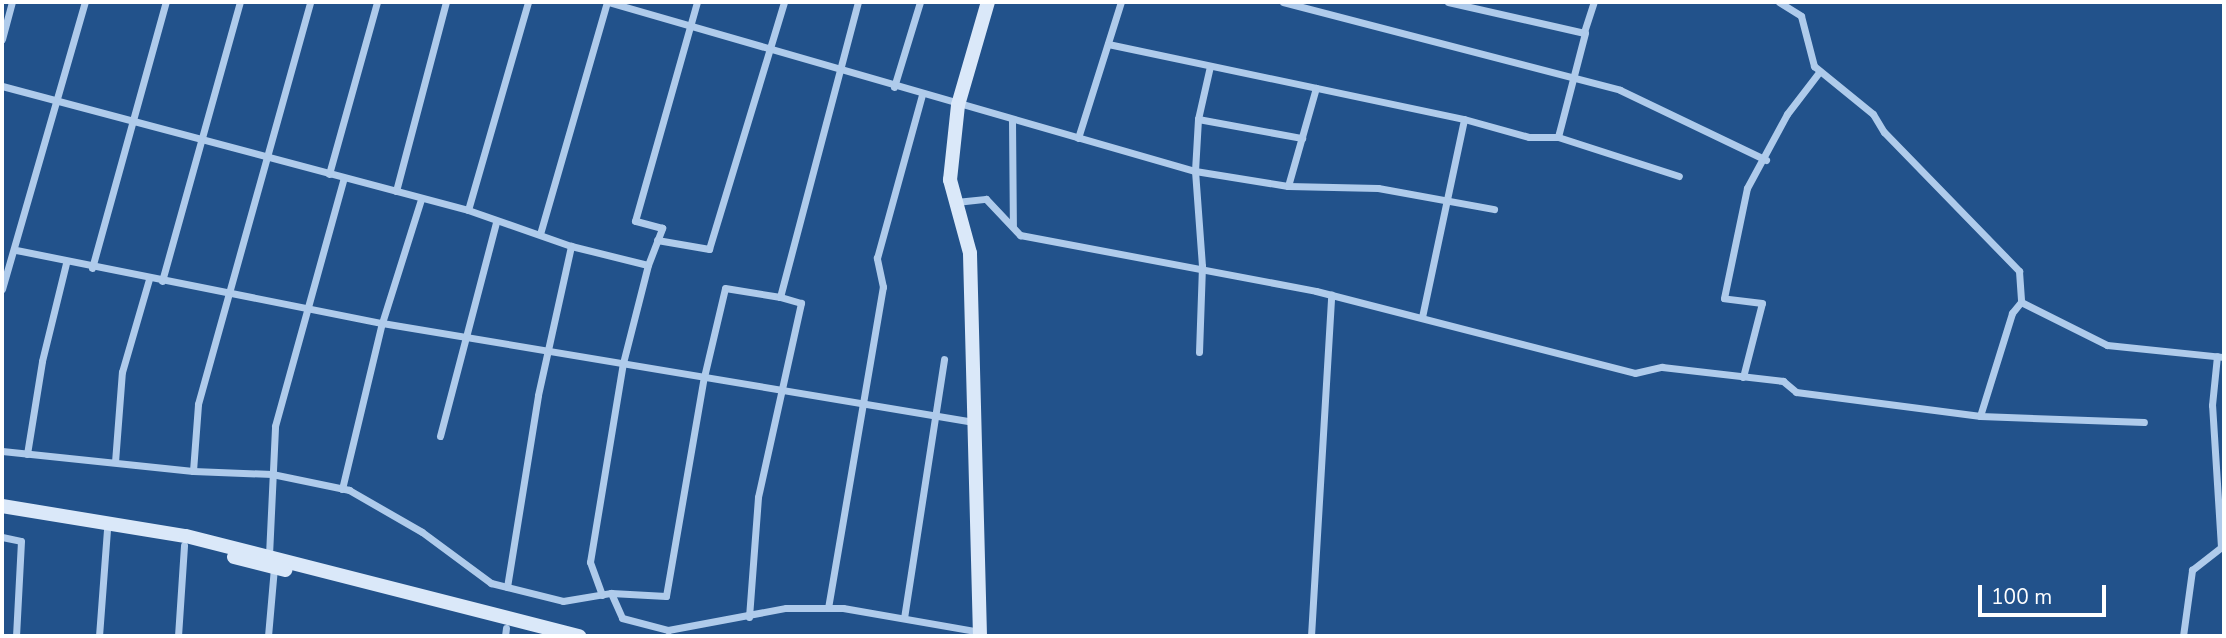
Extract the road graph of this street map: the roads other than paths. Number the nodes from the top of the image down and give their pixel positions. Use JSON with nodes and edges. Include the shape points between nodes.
{"nodes":[{"id":1,"x":12,"y":2,"type":"edge"},
{"id":2,"x":85,"y":2,"type":"edge"},
{"id":3,"x":166,"y":2,"type":"edge"},
{"id":4,"x":240,"y":2,"type":"edge"},
{"id":5,"x":310,"y":2,"type":"edge"},
{"id":6,"x":377,"y":2,"type":"edge"},
{"id":7,"x":446,"y":2,"type":"edge"},
{"id":8,"x":528,"y":2,"type":"edge"},
{"id":9,"x":608,"y":2,"type":"edge"},
{"id":10,"x":697,"y":2,"type":"edge"},
{"id":11,"x":783,"y":2,"type":"edge"},
{"id":12,"x":858,"y":2,"type":"edge"},
{"id":13,"x":920,"y":2,"type":"edge"},
{"id":14,"x":988,"y":2,"type":"edge"},
{"id":15,"x":1119,"y":2,"type":"edge"},
{"id":16,"x":1283,"y":2,"type":"edge"},
{"id":17,"x":1448,"y":2,"type":"edge"},
{"id":18,"x":1594,"y":2,"type":"edge"},
{"id":19,"x":1779,"y":2,"type":"edge"},
{"id":20,"x":691,"y":27,"type":"junction"},
{"id":21,"x":1584,"y":33,"type":"junction"},
{"id":22,"x":2,"y":39,"type":"edge"},
{"id":23,"x":1108,"y":44,"type":"junction"},
{"id":24,"x":769,"y":51,"type":"junction"},
{"id":25,"x":1210,"y":66,"type":"junction"},
{"id":26,"x":1820,"y":71,"type":"junction"},
{"id":27,"x":841,"y":72,"type":"junction"},
{"id":28,"x":1576,"y":80,"type":"junction"},
{"id":29,"x":2,"y":86,"type":"edge"},
{"id":30,"x":894,"y":87,"type":"junction"},
{"id":31,"x":1316,"y":88,"type":"junction"},
{"id":32,"x":922,"y":95,"type":"junction"},
{"id":33,"x":59,"y":102,"type":"junction"},
{"id":34,"x":958,"y":105,"type":"junction"},
{"id":35,"x":1464,"y":119,"type":"junction"},
{"id":36,"x":133,"y":120,"type":"junction"},
{"id":37,"x":1198,"y":120,"type":"junction"},
{"id":38,"x":1012,"y":121,"type":"junction"},
{"id":39,"x":1558,"y":137,"type":"junction"},
{"id":40,"x":202,"y":138,"type":"junction"},
{"id":41,"x":1077,"y":138,"type":"junction"},
{"id":42,"x":1302,"y":138,"type":"junction"},
{"id":43,"x":267,"y":155,"type":"junction"},
{"id":44,"x":1766,"y":160,"type":"junction"},
{"id":45,"x":1195,"y":171,"type":"junction"},
{"id":46,"x":328,"y":174,"type":"junction"},
{"id":47,"x":1679,"y":176,"type":"dead end"},
{"id":48,"x":344,"y":178,"type":"junction"},
{"id":49,"x":1288,"y":186,"type":"junction"},
{"id":50,"x":396,"y":191,"type":"junction"},
{"id":51,"x":421,"y":199,"type":"junction"},
{"id":52,"x":1446,"y":200,"type":"junction"},
{"id":53,"x":956,"y":202,"type":"junction"},
{"id":54,"x":1494,"y":209,"type":"dead end"},
{"id":55,"x":468,"y":210,"type":"junction"},
{"id":56,"x":496,"y":222,"type":"junction"},
{"id":57,"x":1013,"y":227,"type":"junction"},
{"id":58,"x":540,"y":234,"type":"junction"},
{"id":59,"x":657,"y":240,"type":"junction"},
{"id":60,"x":571,"y":246,"type":"junction"},
{"id":61,"x":16,"y":250,"type":"junction"},
{"id":62,"x":66,"y":263,"type":"junction"},
{"id":63,"x":648,"y":265,"type":"junction"},
{"id":64,"x":1202,"y":266,"type":"junction"},
{"id":65,"x":92,"y":268,"type":"junction"},
{"id":66,"x":149,"y":279,"type":"junction"},
{"id":67,"x":162,"y":281,"type":"junction"},
{"id":68,"x":2,"y":289,"type":"edge"},
{"id":69,"x":228,"y":293,"type":"junction"},
{"id":70,"x":1331,"y":295,"type":"junction"},
{"id":71,"x":780,"y":297,"type":"junction"},
{"id":72,"x":2021,"y":302,"type":"junction"},
{"id":73,"x":306,"y":308,"type":"junction"},
{"id":74,"x":1422,"y":317,"type":"junction"},
{"id":75,"x":382,"y":323,"type":"junction"},
{"id":76,"x":466,"y":337,"type":"junction"},
{"id":77,"x":548,"y":351,"type":"junction"},
{"id":78,"x":1199,"y":352,"type":"dead end"},
{"id":79,"x":2221,"y":356,"type":"edge"},
{"id":80,"x":944,"y":359,"type":"dead end"},
{"id":81,"x":623,"y":363,"type":"junction"},
{"id":82,"x":704,"y":377,"type":"junction"},
{"id":83,"x":1743,"y":377,"type":"junction"},
{"id":84,"x":782,"y":390,"type":"junction"},
{"id":85,"x":860,"y":403,"type":"junction"},
{"id":86,"x":935,"y":416,"type":"junction"},
{"id":87,"x":1980,"y":416,"type":"junction"},
{"id":88,"x":974,"y":422,"type":"junction"},
{"id":89,"x":2144,"y":422,"type":"dead end"},
{"id":90,"x":440,"y":436,"type":"dead end"},
{"id":91,"x":2,"y":451,"type":"edge"},
{"id":92,"x":27,"y":454,"type":"junction"},
{"id":93,"x":115,"y":463,"type":"junction"},
{"id":94,"x":193,"y":471,"type":"junction"},
{"id":95,"x":272,"y":474,"type":"junction"},
{"id":96,"x":342,"y":489,"type":"junction"},
{"id":97,"x":2,"y":506,"type":"edge"},
{"id":98,"x":2,"y":516,"type":"edge"},
{"id":99,"x":107,"y":530,"type":"junction"},
{"id":100,"x":2,"y":537,"type":"edge"},
{"id":101,"x":184,"y":545,"type":"junction"},
{"id":102,"x":272,"y":561,"type":"junction"},
{"id":103,"x":507,"y":587,"type":"junction"},
{"id":104,"x":611,"y":593,"type":"junction"},
{"id":105,"x":602,"y":595,"type":"junction"},
{"id":106,"x":828,"y":608,"type":"junction"},
{"id":107,"x":749,"y":617,"type":"junction"},
{"id":108,"x":904,"y":618,"type":"junction"},
{"id":109,"x":506,"y":632,"type":"edge"},
{"id":110,"x":980,"y":634,"type":"edge"},
{"id":111,"x":16,"y":636,"type":"edge"},
{"id":112,"x":99,"y":636,"type":"edge"},
{"id":113,"x":178,"y":636,"type":"edge"},
{"id":114,"x":268,"y":636,"type":"edge"},
{"id":115,"x":540,"y":636,"type":"edge"},
{"id":116,"x":579,"y":636,"type":"edge"},
{"id":117,"x":1311,"y":636,"type":"edge"},
{"id":118,"x":2183,"y":636,"type":"edge"}],
"edges":[{"from":1,"to":22,"type":"street"},
{"from":2,"to":33,"type":"street"},
{"from":3,"to":36,"type":"street"},
{"from":4,"to":40,"type":"street"},
{"from":5,"to":43,"type":"street"},
{"from":6,"to":46,"type":"street"},
{"from":7,"to":50,"type":"street"},
{"from":8,"to":55,"type":"street"},
{"from":9,"to":20,"type":"street"},
{"from":9,"to":58,"type":"street"},
{"from":10,"to":20,"type":"street"},
{"from":11,"to":24,"type":"street"},
{"from":12,"to":27,"type":"street"},
{"from":13,"to":30,"type":"street"},
{"from":14,"to":34,"type":"street"},
{"from":15,"to":23,"type":"street"},
{"from":16,"to":28,"type":"street"},
{"from":17,"to":21,"type":"street"},
{"from":18,"to":21,"type":"street"},
{"from":19,"to":26,"type":"street","via":[[1801,16],[1814,66]]},
{"from":20,"to":24,"type":"street"},
{"from":20,"to":59,"type":"street","via":[[635,221],[662,228]]},
{"from":21,"to":28,"type":"street"},
{"from":23,"to":25,"type":"street"},
{"from":23,"to":41,"type":"street"},
{"from":24,"to":27,"type":"street"},
{"from":24,"to":59,"type":"street","via":[[709,249]]},
{"from":25,"to":31,"type":"street"},
{"from":25,"to":37,"type":"street"},
{"from":26,"to":44,"type":"street","via":[[1787,114]]},
{"from":26,"to":72,"type":"street","via":[[1873,114],[1884,132],[2019,271]]},
{"from":27,"to":30,"type":"street"},
{"from":27,"to":71,"type":"street"},
{"from":28,"to":39,"type":"street"},
{"from":28,"to":44,"type":"street","via":[[1620,90]]},
{"from":29,"to":33,"type":"street"},
{"from":30,"to":32,"type":"street"},
{"from":31,"to":35,"type":"street"},
{"from":31,"to":42,"type":"street"},
{"from":32,"to":34,"type":"street"},
{"from":32,"to":85,"type":"street","via":[[877,258],[883,287]]},
{"from":33,"to":36,"type":"street"},
{"from":33,"to":61,"type":"street"},
{"from":34,"to":38,"type":"street"},
{"from":34,"to":53,"type":"street","via":[[950,180]]},
{"from":35,"to":39,"type":"street","via":[[1529,137]]},
{"from":35,"to":52,"type":"street"},
{"from":36,"to":40,"type":"street"},
{"from":36,"to":65,"type":"street"},
{"from":37,"to":42,"type":"street"},
{"from":37,"to":45,"type":"street"},
{"from":38,"to":41,"type":"street"},
{"from":38,"to":57,"type":"street"},
{"from":39,"to":47,"type":"street"},
{"from":40,"to":43,"type":"street"},
{"from":40,"to":67,"type":"street"},
{"from":41,"to":45,"type":"street"},
{"from":42,"to":49,"type":"street"},
{"from":43,"to":46,"type":"street"},
{"from":43,"to":69,"type":"street"},
{"from":44,"to":83,"type":"street","via":[[1747,188],[1724,298],[1762,303]]},
{"from":45,"to":49,"type":"street"},
{"from":45,"to":64,"type":"street"},
{"from":46,"to":48,"type":"street"},
{"from":48,"to":50,"type":"street"},
{"from":48,"to":73,"type":"street"},
{"from":49,"to":52,"type":"street","via":[[1367,187]]},
{"from":50,"to":51,"type":"street"},
{"from":51,"to":55,"type":"street"},
{"from":51,"to":75,"type":"street"},
{"from":52,"to":54,"type":"street"},
{"from":52,"to":74,"type":"street"},
{"from":53,"to":57,"type":"street","via":[[986,199]]},
{"from":53,"to":88,"type":"street","via":[[970,253]]},
{"from":55,"to":56,"type":"street"},
{"from":56,"to":58,"type":"street"},
{"from":56,"to":76,"type":"street"},
{"from":57,"to":64,"type":"street","via":[[1020,234]]},
{"from":58,"to":60,"type":"street"},
{"from":59,"to":63,"type":"street"},
{"from":60,"to":63,"type":"street"},
{"from":60,"to":77,"type":"street"},
{"from":61,"to":62,"type":"street"},
{"from":61,"to":68,"type":"street"},
{"from":62,"to":65,"type":"street"},
{"from":62,"to":92,"type":"street","via":[[42,361]]},
{"from":63,"to":81,"type":"street"},
{"from":64,"to":70,"type":"street"},
{"from":64,"to":78,"type":"street"},
{"from":65,"to":66,"type":"street"},
{"from":66,"to":67,"type":"street"},
{"from":66,"to":93,"type":"street","via":[[122,372]]},
{"from":67,"to":69,"type":"street"},
{"from":69,"to":73,"type":"street"},
{"from":69,"to":94,"type":"street","via":[[198,404]]},
{"from":70,"to":74,"type":"street"},
{"from":70,"to":117,"type":"street"},
{"from":71,"to":82,"type":"street","via":[[725,288]]},
{"from":71,"to":84,"type":"street","via":[[801,303]]},
{"from":72,"to":79,"type":"street","via":[[2107,345]]},
{"from":72,"to":87,"type":"street","via":[[2012,313]]},
{"from":73,"to":75,"type":"street"},
{"from":73,"to":95,"type":"street","via":[[275,426]]},
{"from":74,"to":83,"type":"street","via":[[1635,373],[1662,367]]},
{"from":75,"to":76,"type":"street"},
{"from":75,"to":96,"type":"street"},
{"from":76,"to":77,"type":"street"},
{"from":76,"to":90,"type":"street"},
{"from":77,"to":81,"type":"street"},
{"from":77,"to":103,"type":"street"},
{"from":79,"to":118,"type":"street","via":[[2212,405],[2221,548],[2192,570]]},
{"from":80,"to":86,"type":"street"},
{"from":81,"to":82,"type":"street"},
{"from":81,"to":105,"type":"street","via":[[590,562]]},
{"from":82,"to":84,"type":"street"},
{"from":82,"to":104,"type":"street","via":[[666,596]]},
{"from":83,"to":87,"type":"street","via":[[1783,381],[1796,392]]},
{"from":84,"to":85,"type":"street"},
{"from":84,"to":107,"type":"street","via":[[758,497]]},
{"from":85,"to":86,"type":"street"},
{"from":85,"to":106,"type":"street"},
{"from":86,"to":88,"type":"street"},
{"from":86,"to":108,"type":"street"},
{"from":87,"to":89,"type":"street"},
{"from":88,"to":110,"type":"street"},
{"from":91,"to":92,"type":"street"},
{"from":92,"to":93,"type":"street"},
{"from":93,"to":94,"type":"street"},
{"from":94,"to":95,"type":"street"},
{"from":95,"to":96,"type":"street"},
{"from":95,"to":102,"type":"street"},
{"from":96,"to":103,"type":"street","via":[[422,532],[491,583]]},
{"from":97,"to":102,"type":"street","via":[[108,521]]},
{"from":98,"to":99,"type":"street"},
{"from":99,"to":101,"type":"street"},
{"from":99,"to":112,"type":"street"},
{"from":100,"to":111,"type":"street","via":[[21,541]]},
{"from":101,"to":102,"type":"street"},
{"from":101,"to":113,"type":"street"},
{"from":102,"to":109,"type":"street"},
{"from":102,"to":114,"type":"street"},
{"from":102,"to":116,"type":"street"},
{"from":103,"to":105,"type":"street","via":[[563,601]]},
{"from":104,"to":105,"type":"street"},
{"from":104,"to":107,"type":"street","via":[[622,618],[668,630]]},
{"from":106,"to":107,"type":"street","via":[[786,608]]},
{"from":106,"to":108,"type":"street"},
{"from":108,"to":110,"type":"street"},
{"from":109,"to":115,"type":"street"}]}
